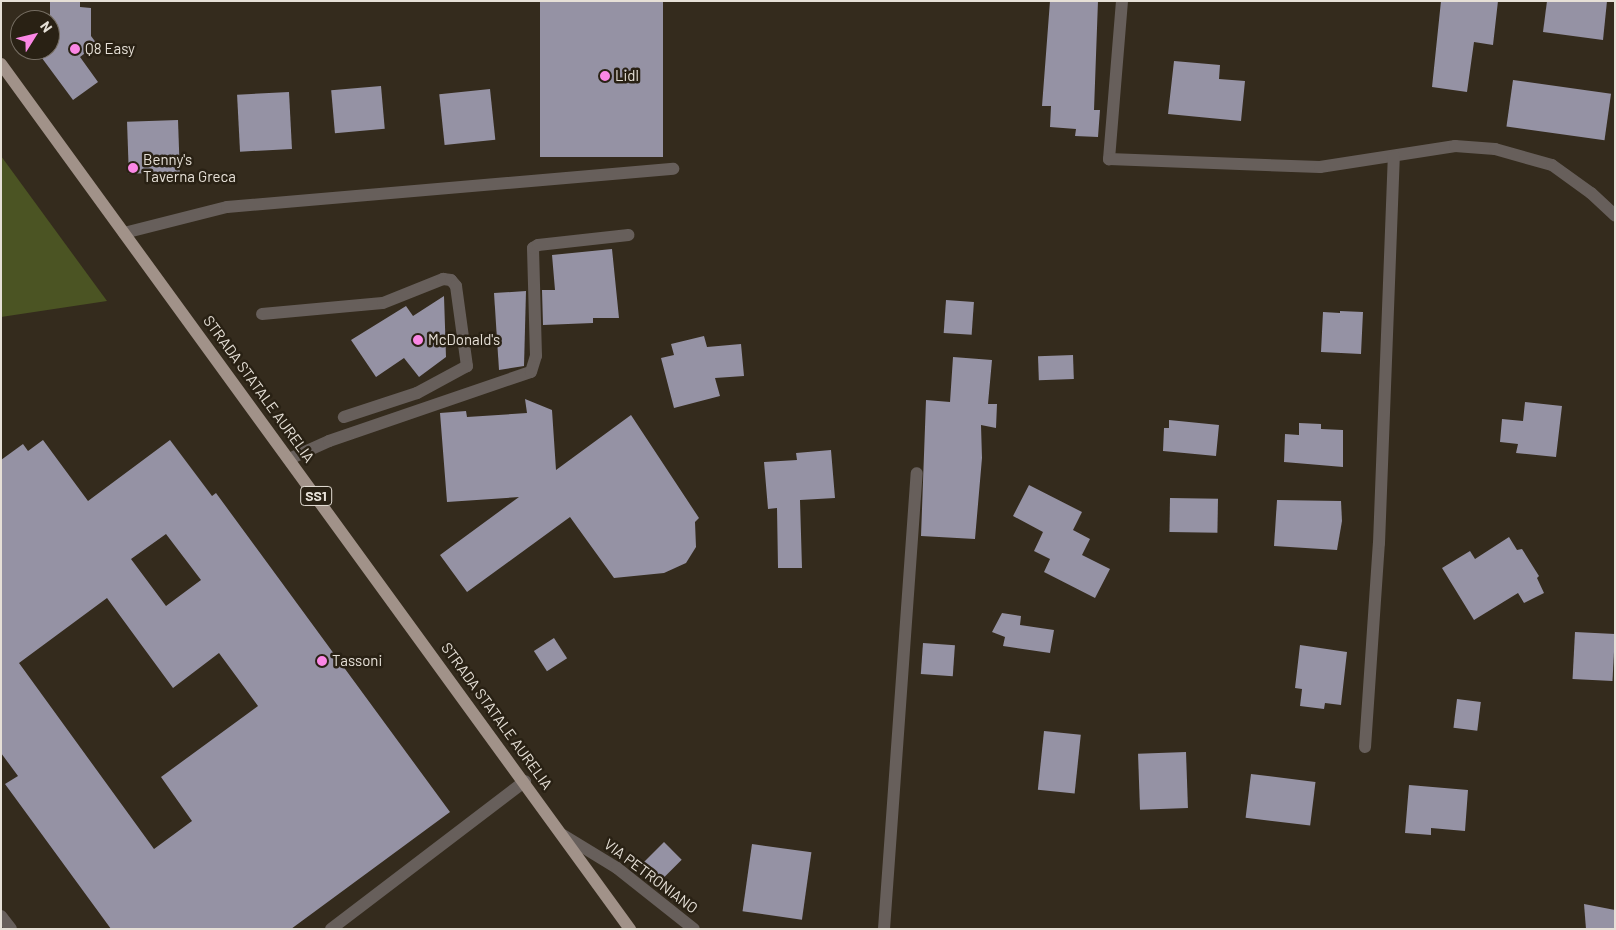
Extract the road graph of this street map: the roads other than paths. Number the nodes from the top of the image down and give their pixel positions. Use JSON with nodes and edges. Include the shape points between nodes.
{"nodes":[{"id":1,"x":1122,"y":1,"type":"edge"},
{"id":2,"x":1,"y":64,"type":"edge"},
{"id":3,"x":1394,"y":156,"type":"junction"},
{"id":4,"x":673,"y":169,"type":"dead end"},
{"id":5,"x":1615,"y":215,"type":"edge"},
{"id":6,"x":124,"y":233,"type":"junction"},
{"id":7,"x":628,"y":236,"type":"dead end"},
{"id":8,"x":262,"y":314,"type":"dead end"},
{"id":9,"x":344,"y":417,"type":"dead end"},
{"id":10,"x":290,"y":459,"type":"junction"},
{"id":11,"x":917,"y":473,"type":"dead end"},
{"id":12,"x":1365,"y":747,"type":"dead end"},
{"id":13,"x":525,"y":781,"type":"junction"},
{"id":14,"x":563,"y":835,"type":"junction"},
{"id":15,"x":1,"y":916,"type":"edge"},
{"id":16,"x":11,"y":929,"type":"edge"},
{"id":17,"x":331,"y":929,"type":"edge"},
{"id":18,"x":630,"y":929,"type":"edge"},
{"id":19,"x":694,"y":929,"type":"edge"},
{"id":20,"x":884,"y":929,"type":"edge"}],
"edges":[{"from":1,"to":3,"type":"street","via":[[1109,158],[1320,167]]},
{"from":2,"to":6,"type":"main road","name":"STRADA STATALE AURELIA","number":"SS1"},
{"from":3,"to":5,"type":"street","via":[[1455,146],[1496,149],[1552,166],[1591,193]]},
{"from":3,"to":12,"type":"street","via":[[1379,543]]},
{"from":4,"to":6,"type":"street","via":[[227,207]]},
{"from":6,"to":10,"type":"main road","name":"STRADA STATALE AURELIA","number":"SS1"},
{"from":7,"to":10,"type":"street","via":[[533,248],[536,356],[531,372],[329,440]]},
{"from":8,"to":9,"type":"street","via":[[383,303],[442,279],[451,280],[456,286],[467,366],[417,393]]},
{"from":10,"to":13,"type":"main road","name":"STRADA STATALE AURELIA","number":"SS1"},
{"from":11,"to":20,"type":"street"},
{"from":13,"to":14,"type":"main road","name":"STRADA STATALE AURELIA","number":"SS1"},
{"from":13,"to":17,"type":"street"},
{"from":14,"to":18,"type":"main road","name":"STRADA STATALE AURELIA","number":"SS1"},
{"from":14,"to":19,"type":"street","name":"VIA PETRONIANO","via":[[617,868]]},
{"from":15,"to":16,"type":"street"}]}
